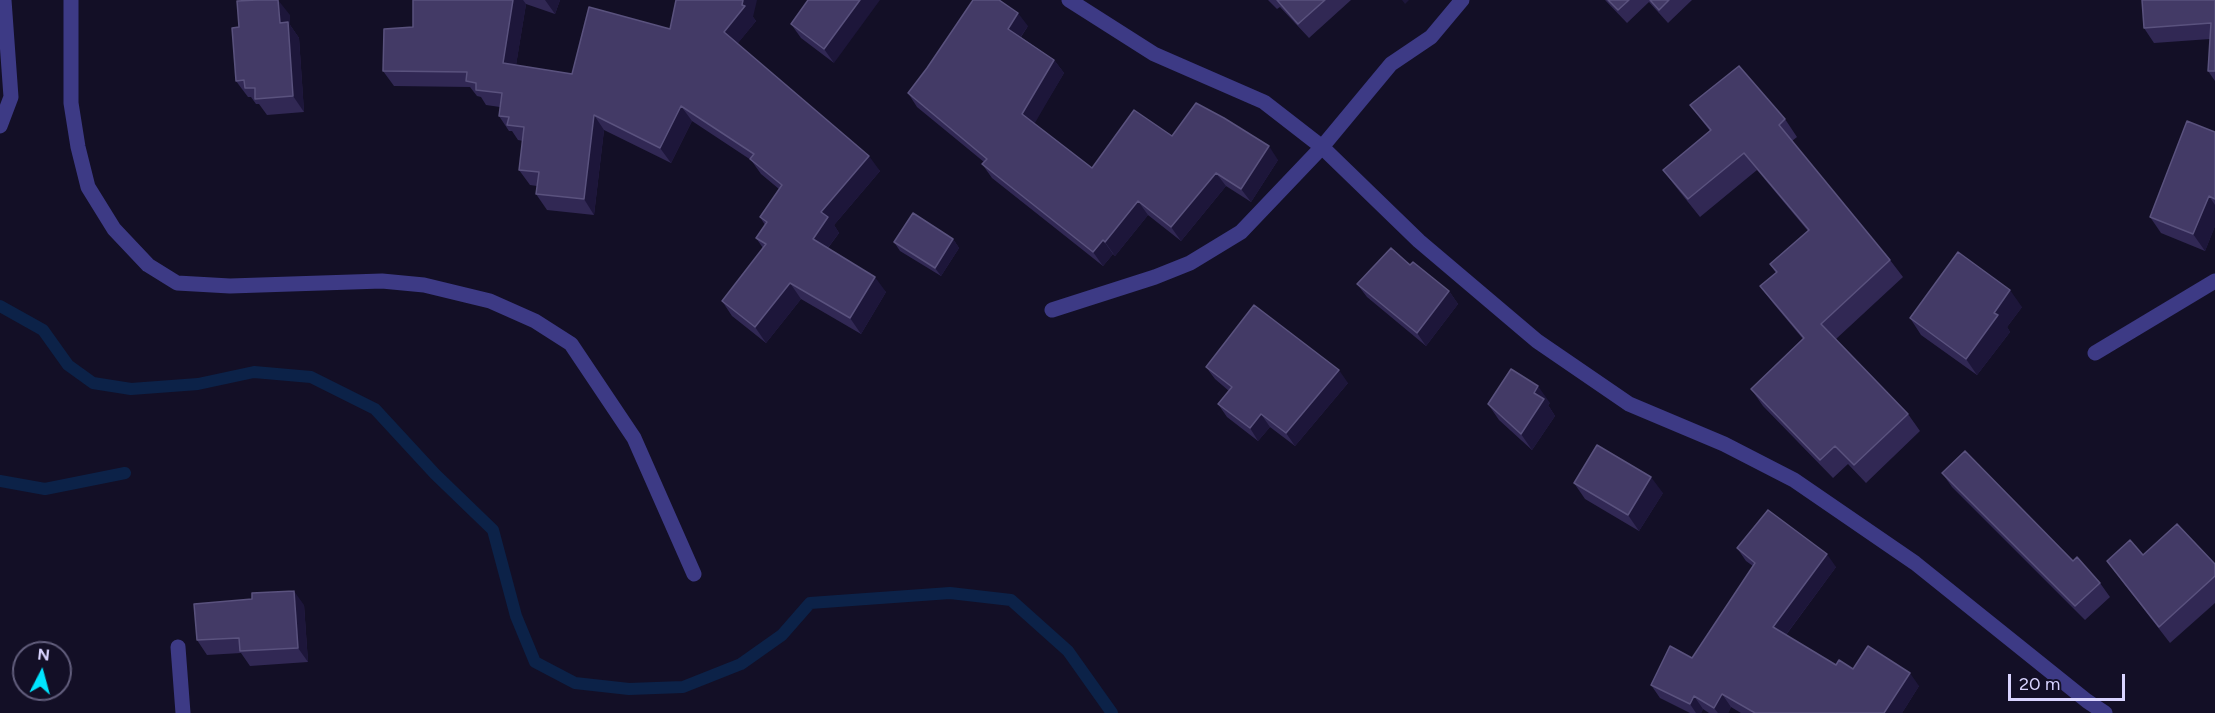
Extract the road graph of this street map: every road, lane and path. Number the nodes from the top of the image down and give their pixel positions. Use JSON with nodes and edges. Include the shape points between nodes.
{"nodes":[{"id":1,"x":4,"y":0,"type":"edge"},
{"id":2,"x":71,"y":0,"type":"edge"},
{"id":3,"x":1069,"y":0,"type":"edge"},
{"id":4,"x":1462,"y":0,"type":"edge"},
{"id":5,"x":0,"y":126,"type":"edge"},
{"id":6,"x":1322,"y":147,"type":"junction"},
{"id":7,"x":2215,"y":281,"type":"edge"},
{"id":8,"x":1052,"y":310,"type":"dead end"},
{"id":9,"x":2095,"y":353,"type":"dead end"},
{"id":10,"x":694,"y":574,"type":"dead end"},
{"id":11,"x":178,"y":647,"type":"dead end"},
{"id":12,"x":183,"y":713,"type":"edge"},
{"id":13,"x":2105,"y":713,"type":"edge"}],
"edges":[{"from":1,"to":5,"type":"street","via":[[11,97]]},
{"from":2,"to":10,"type":"street","via":[[72,103],[88,188],[114,228],[148,265],[177,283],[230,286],[382,281],[424,285],[490,301],[535,321],[571,344],[634,438]]},
{"from":3,"to":6,"type":"street","via":[[1154,54],[1264,102]]},
{"from":4,"to":6,"type":"street","via":[[1431,37],[1391,64]]},
{"from":6,"to":8,"type":"street","via":[[1241,232],[1209,253],[1155,277]]},
{"from":6,"to":13,"type":"street","via":[[1419,241],[1537,341],[1629,404],[1724,444],[1794,480],[1915,564]]},
{"from":7,"to":9,"type":"street"},
{"from":11,"to":12,"type":"street"}]}
